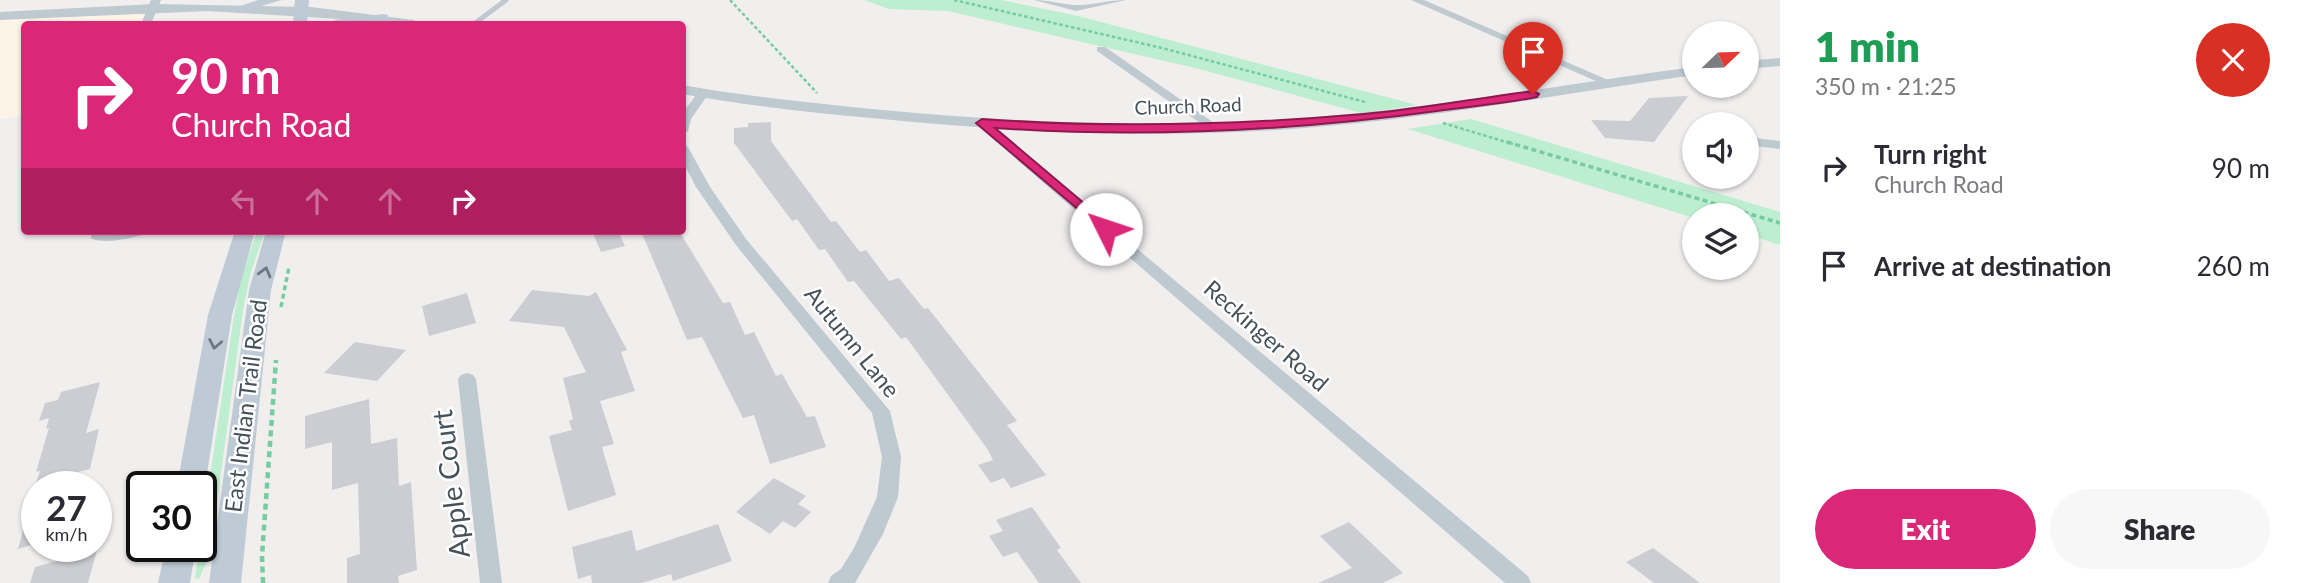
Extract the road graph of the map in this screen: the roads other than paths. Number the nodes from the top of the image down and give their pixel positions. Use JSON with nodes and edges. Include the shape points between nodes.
{"nodes":[{"id":1,"x":275,"y":0,"type":"edge"},
{"id":2,"x":506,"y":0,"type":"edge"},
{"id":3,"x":1039,"y":0,"type":"edge"},
{"id":4,"x":1121,"y":0,"type":"edge"},
{"id":5,"x":1416,"y":0,"type":"edge"},
{"id":6,"x":154,"y":4,"type":"edge"},
{"id":7,"x":238,"y":9,"type":"junction"},
{"id":8,"x":301,"y":12,"type":"edge"},
{"id":9,"x":0,"y":16,"type":"edge"},
{"id":10,"x":383,"y":18,"type":"junction"},
{"id":11,"x":147,"y":21,"type":"edge"},
{"id":12,"x":359,"y":21,"type":"edge"},
{"id":13,"x":398,"y":21,"type":"edge"},
{"id":14,"x":478,"y":21,"type":"edge"},
{"id":15,"x":1101,"y":49,"type":"dead end"},
{"id":16,"x":1780,"y":62,"type":"edge"},
{"id":17,"x":1759,"y":64,"type":"edge"},
{"id":18,"x":1682,"y":73,"type":"edge"},
{"id":19,"x":1609,"y":83,"type":"junction"},
{"id":20,"x":686,"y":90,"type":"edge"},
{"id":21,"x":703,"y":93,"type":"junction"},
{"id":22,"x":686,"y":118,"type":"edge"},
{"id":23,"x":982,"y":123,"type":"junction"},
{"id":24,"x":1214,"y":127,"type":"junction"},
{"id":25,"x":1759,"y":142,"type":"edge"},
{"id":26,"x":1780,"y":145,"type":"edge"},
{"id":27,"x":686,"y":155,"type":"edge"},
{"id":28,"x":98,"y":235,"type":"edge"},
{"id":29,"x":120,"y":235,"type":"edge"},
{"id":30,"x":244,"y":235,"type":"edge"},
{"id":31,"x":275,"y":235,"type":"edge"},
{"id":32,"x":467,"y":379,"type":"dead end"},
{"id":33,"x":194,"y":471,"type":"edge"},
{"id":34,"x":178,"y":562,"type":"edge"},
{"id":35,"x":850,"y":580,"type":"edge"},
{"id":36,"x":174,"y":583,"type":"edge"},
{"id":37,"x":225,"y":583,"type":"edge"},
{"id":38,"x":491,"y":583,"type":"edge"},
{"id":39,"x":1520,"y":583,"type":"edge"}],
"edges":[{"from":1,"to":7,"type":"main road"},
{"from":2,"to":14,"type":"lane"},
{"from":3,"to":4,"type":"street","via":[[1076,8]]},
{"from":5,"to":19,"type":"street"},
{"from":6,"to":7,"type":"street"},
{"from":6,"to":9,"type":"street"},
{"from":6,"to":11,"type":"street"},
{"from":7,"to":8,"type":"street"},
{"from":8,"to":10,"type":"street"},
{"from":10,"to":12,"type":"main road"},
{"from":10,"to":13,"type":"street"},
{"from":15,"to":24,"type":"street"},
{"from":16,"to":17,"type":"street"},
{"from":18,"to":19,"type":"street","name":"Church Road"},
{"from":19,"to":24,"type":"street","name":"Church Road","via":[[1366,117]]},
{"from":20,"to":21,"type":"street","name":"Church Road"},
{"from":21,"to":22,"type":"street"},
{"from":21,"to":23,"type":"street","name":"Church Road","via":[[812,109]]},
{"from":23,"to":24,"type":"street","name":"Church Road"},
{"from":23,"to":39,"type":"street","name":"Reckinger Road"},
{"from":25,"to":26,"type":"street"},
{"from":27,"to":35,"type":"street","name":"Autumn Lane","via":[[741,242],[881,411],[891,440],[893,471],[886,506]]},
{"from":28,"to":29,"type":"street","via":[[98,239]]},
{"from":30,"to":33,"type":"main road","name":"East Indian Trail Road","one_way":true,"via":[[220,315]]},
{"from":37,"to":31,"type":"main road","name":"East Indian Trail Road","one_way":true,"via":[[260,290]]},
{"from":32,"to":38,"type":"street","name":"Apple Court"},
{"from":34,"to":36,"type":"main road"}]}
